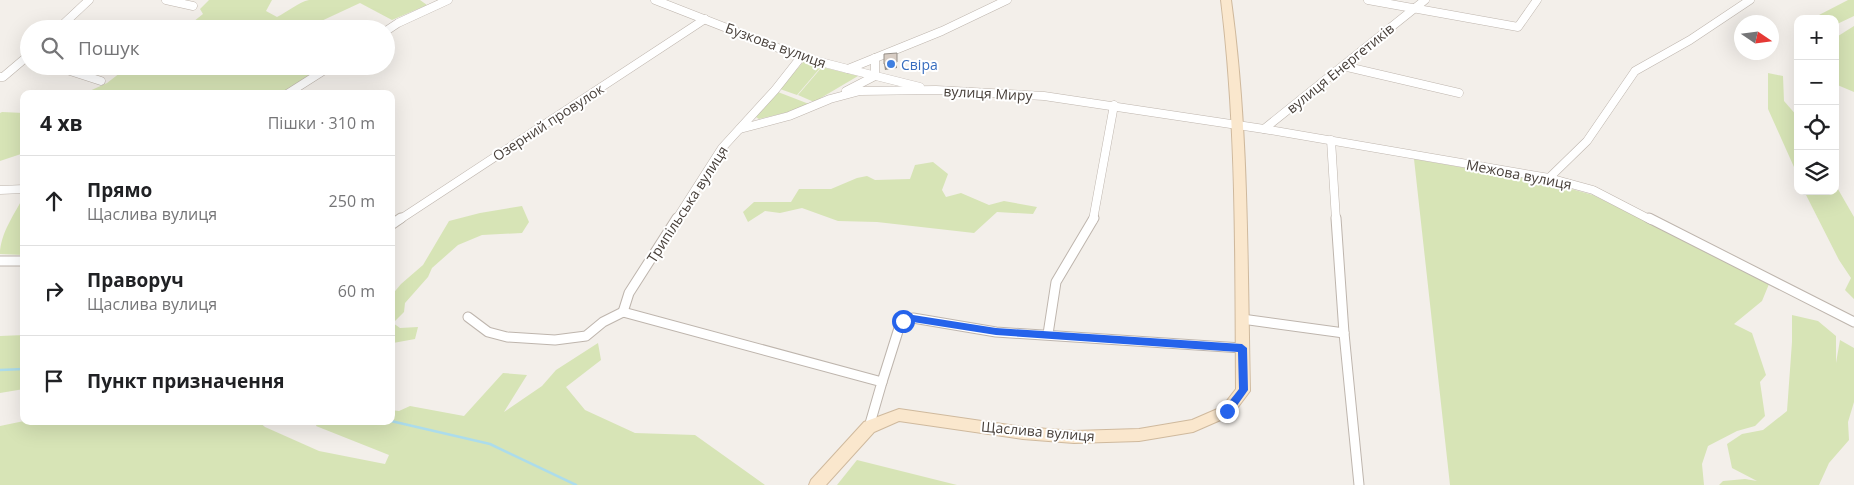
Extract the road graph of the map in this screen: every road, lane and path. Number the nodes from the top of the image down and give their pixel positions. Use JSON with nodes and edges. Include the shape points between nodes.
{"nodes":[{"id":1,"x":89,"y":0,"type":"edge"},
{"id":2,"x":166,"y":0,"type":"edge"},
{"id":3,"x":448,"y":0,"type":"edge"},
{"id":4,"x":655,"y":0,"type":"edge"},
{"id":5,"x":1007,"y":0,"type":"edge"},
{"id":6,"x":1226,"y":0,"type":"edge"},
{"id":7,"x":1368,"y":0,"type":"edge"},
{"id":8,"x":1425,"y":0,"type":"edge"},
{"id":9,"x":1537,"y":0,"type":"edge"},
{"id":10,"x":1750,"y":0,"type":"edge"},
{"id":11,"x":193,"y":6,"type":"dead end"},
{"id":12,"x":1416,"y":8,"type":"junction"},
{"id":13,"x":705,"y":19,"type":"junction"},
{"id":14,"x":68,"y":20,"type":"edge"},
{"id":15,"x":395,"y":25,"type":"edge"},
{"id":16,"x":801,"y":57,"type":"junction"},
{"id":17,"x":875,"y":58,"type":"junction"},
{"id":18,"x":20,"y":63,"type":"edge"},
{"id":19,"x":1343,"y":66,"type":"junction"},
{"id":20,"x":848,"y":69,"type":"junction"},
{"id":21,"x":83,"y":75,"type":"edge"},
{"id":22,"x":317,"y":75,"type":"edge"},
{"id":23,"x":875,"y":76,"type":"junction"},
{"id":24,"x":1,"y":78,"type":"edge"},
{"id":25,"x":100,"y":81,"type":"dead end"},
{"id":26,"x":293,"y":90,"type":"edge"},
{"id":27,"x":936,"y":90,"type":"junction"},
{"id":28,"x":1459,"y":93,"type":"dead end"},
{"id":29,"x":830,"y":99,"type":"junction"},
{"id":30,"x":1114,"y":105,"type":"junction"},
{"id":31,"x":1239,"y":125,"type":"junction"},
{"id":32,"x":740,"y":129,"type":"junction"},
{"id":33,"x":1264,"y":129,"type":"junction"},
{"id":34,"x":1331,"y":140,"type":"junction"},
{"id":35,"x":1549,"y":178,"type":"junction"},
{"id":36,"x":20,"y":189,"type":"edge"},
{"id":37,"x":0,"y":190,"type":"edge"},
{"id":38,"x":395,"y":222,"type":"edge"},
{"id":39,"x":0,"y":261,"type":"edge"},
{"id":40,"x":20,"y":262,"type":"edge"},
{"id":41,"x":623,"y":312,"type":"junction"},
{"id":42,"x":468,"y":317,"type":"dead end"},
{"id":43,"x":1242,"y":319,"type":"junction"},
{"id":44,"x":1854,"y":322,"type":"edge"},
{"id":45,"x":1048,"y":334,"type":"junction"},
{"id":46,"x":1344,"y":334,"type":"junction"},
{"id":47,"x":1242,"y":348,"type":"junction"},
{"id":48,"x":882,"y":382,"type":"junction"},
{"id":49,"x":869,"y":427,"type":"junction"},
{"id":50,"x":816,"y":485,"type":"edge"},
{"id":51,"x":1359,"y":485,"type":"edge"}],
"edges":[{"from":1,"to":14,"type":"street"},
{"from":2,"to":11,"type":"street"},
{"from":3,"to":15,"type":"street"},
{"from":4,"to":13,"type":"street","name":"Бузкова вулиця"},
{"from":5,"to":17,"type":"street"},
{"from":6,"to":31,"type":"street","name":"Щаслива вулиця","via":[[1234,50]]},
{"from":7,"to":12,"type":"street"},
{"from":8,"to":12,"type":"street","name":"вулиця Енергетиків"},
{"from":9,"to":12,"type":"street","via":[[1518,27]]},
{"from":10,"to":35,"type":"street","via":[[1690,40],[1635,71],[1587,141]]},
{"from":12,"to":19,"type":"street","name":"вулиця Енергетиків"},
{"from":13,"to":16,"type":"street","name":"Бузкова вулиця"},
{"from":13,"to":38,"type":"street","name":"Озерний провулок"},
{"from":16,"to":20,"type":"street","name":"Бузкова вулиця"},
{"from":16,"to":32,"type":"street","name":"Трипільська вулиця"},
{"from":17,"to":20,"type":"street"},
{"from":17,"to":23,"type":"street"},
{"from":18,"to":24,"type":"street"},
{"from":19,"to":28,"type":"street"},
{"from":19,"to":33,"type":"street","name":"вулиця Енергетиків"},
{"from":20,"to":23,"type":"street","name":"Бузкова вулиця"},
{"from":21,"to":25,"type":"street"},
{"from":22,"to":26,"type":"street"},
{"from":23,"to":27,"type":"street","name":"Бузкова вулиця"},
{"from":23,"to":29,"type":"street"},
{"from":27,"to":29,"type":"street","name":"вулиця Миру","via":[[860,91]]},
{"from":27,"to":30,"type":"street","name":"вулиця Миру","via":[[1044,96]]},
{"from":29,"to":32,"type":"street","name":"вулиця Миру","via":[[788,116]]},
{"from":30,"to":31,"type":"street","name":"вулиця Миру"},
{"from":30,"to":45,"type":"street","via":[[1094,222],[1056,282]]},
{"from":31,"to":33,"type":"street","name":"Межова вулиця"},
{"from":31,"to":43,"type":"street","name":"Щаслива вулиця"},
{"from":32,"to":41,"type":"street","name":"Трипільська вулиця","via":[[717,156],[630,293]]},
{"from":33,"to":34,"type":"street","name":"Межова вулиця"},
{"from":34,"to":35,"type":"street","name":"Межова вулиця"},
{"from":34,"to":46,"type":"street"},
{"from":35,"to":44,"type":"street","name":"Межова вулиця","via":[[1593,190]]},
{"from":36,"to":37,"type":"street"},
{"from":39,"to":40,"type":"street"},
{"from":41,"to":42,"type":"street","via":[[586,336],[555,340],[507,337],[488,332]]},
{"from":41,"to":48,"type":"street"},
{"from":43,"to":46,"type":"street"},
{"from":43,"to":47,"type":"street","name":"Щаслива вулиця"},
{"from":45,"to":47,"type":"street","name":"Щаслива вулиця"},
{"from":45,"to":48,"type":"street","name":"Щаслива вулиця","via":[[996,332],[913,318],[903,321],[899,328]]},
{"from":46,"to":51,"type":"street"},
{"from":47,"to":49,"type":"street","name":"Щаслива вулиця","via":[[1243,390],[1227,411],[1192,426],[1139,435],[1074,437],[899,415]]},
{"from":48,"to":49,"type":"street","name":"Щаслива вулиця"},
{"from":49,"to":50,"type":"street","name":"Щаслива вулиця"}]}
